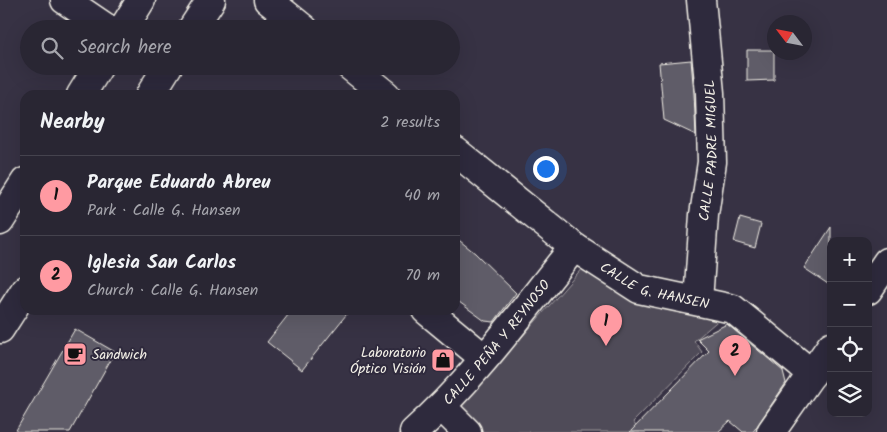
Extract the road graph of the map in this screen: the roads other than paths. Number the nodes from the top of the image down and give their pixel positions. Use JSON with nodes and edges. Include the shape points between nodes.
{"nodes":[{"id":1,"x":65,"y":0,"type":"edge"},
{"id":2,"x":141,"y":0,"type":"edge"},
{"id":3,"x":211,"y":0,"type":"edge"},
{"id":4,"x":268,"y":0,"type":"edge"},
{"id":5,"x":701,"y":0,"type":"edge"},
{"id":6,"x":95,"y":20,"type":"edge"},
{"id":7,"x":129,"y":20,"type":"edge"},
{"id":8,"x":198,"y":20,"type":"edge"},
{"id":9,"x":293,"y":20,"type":"edge"},
{"id":10,"x":93,"y":75,"type":"edge"},
{"id":11,"x":361,"y":75,"type":"edge"},
{"id":12,"x":84,"y":90,"type":"edge"},
{"id":13,"x":380,"y":90,"type":"edge"},
{"id":14,"x":460,"y":155,"type":"edge"},
{"id":15,"x":20,"y":190,"type":"edge"},
{"id":16,"x":0,"y":221,"type":"edge"},
{"id":17,"x":574,"y":247,"type":"junction"},
{"id":18,"x":887,"y":262,"type":"edge"},
{"id":19,"x":872,"y":284,"type":"edge"},
{"id":20,"x":20,"y":298,"type":"edge"},
{"id":21,"x":698,"y":301,"type":"junction"},
{"id":22,"x":432,"y":315,"type":"edge"},
{"id":23,"x":0,"y":329,"type":"edge"},
{"id":24,"x":827,"y":352,"type":"edge"},
{"id":25,"x":484,"y":358,"type":"junction"},
{"id":26,"x":812,"y":374,"type":"junction"},
{"id":27,"x":442,"y":407,"type":"junction"},
{"id":28,"x":414,"y":432,"type":"edge"},
{"id":29,"x":467,"y":432,"type":"edge"},
{"id":30,"x":771,"y":432,"type":"edge"}],
"edges":[{"from":1,"to":6,"type":"street"},
{"from":2,"to":7,"type":"street"},
{"from":3,"to":8,"type":"street"},
{"from":4,"to":9,"type":"street"},
{"from":5,"to":21,"type":"street","name":"CALLE PADRE MIGUEL","via":[[710,93],[712,162],[704,215]]},
{"from":10,"to":12,"type":"street"},
{"from":11,"to":13,"type":"street"},
{"from":14,"to":17,"type":"street","name":"CALLE G. HANSEN"},
{"from":15,"to":16,"type":"street"},
{"from":17,"to":21,"type":"street","name":"CALLE G. HANSEN","via":[[639,289]]},
{"from":17,"to":25,"type":"street","name":"CALLE PEÑA Y REYNOSO"},
{"from":18,"to":19,"type":"street"},
{"from":20,"to":23,"type":"street"},
{"from":21,"to":26,"type":"street","name":"CALLE G. HANSEN","via":[[733,309]]},
{"from":22,"to":25,"type":"street"},
{"from":24,"to":26,"type":"street"},
{"from":25,"to":27,"type":"street","name":"CALLE PEÑA Y REYNOSO"},
{"from":26,"to":30,"type":"street"},
{"from":27,"to":28,"type":"street","name":"CALLE PEÑA Y REYNOSO"},
{"from":27,"to":29,"type":"street"}]}
